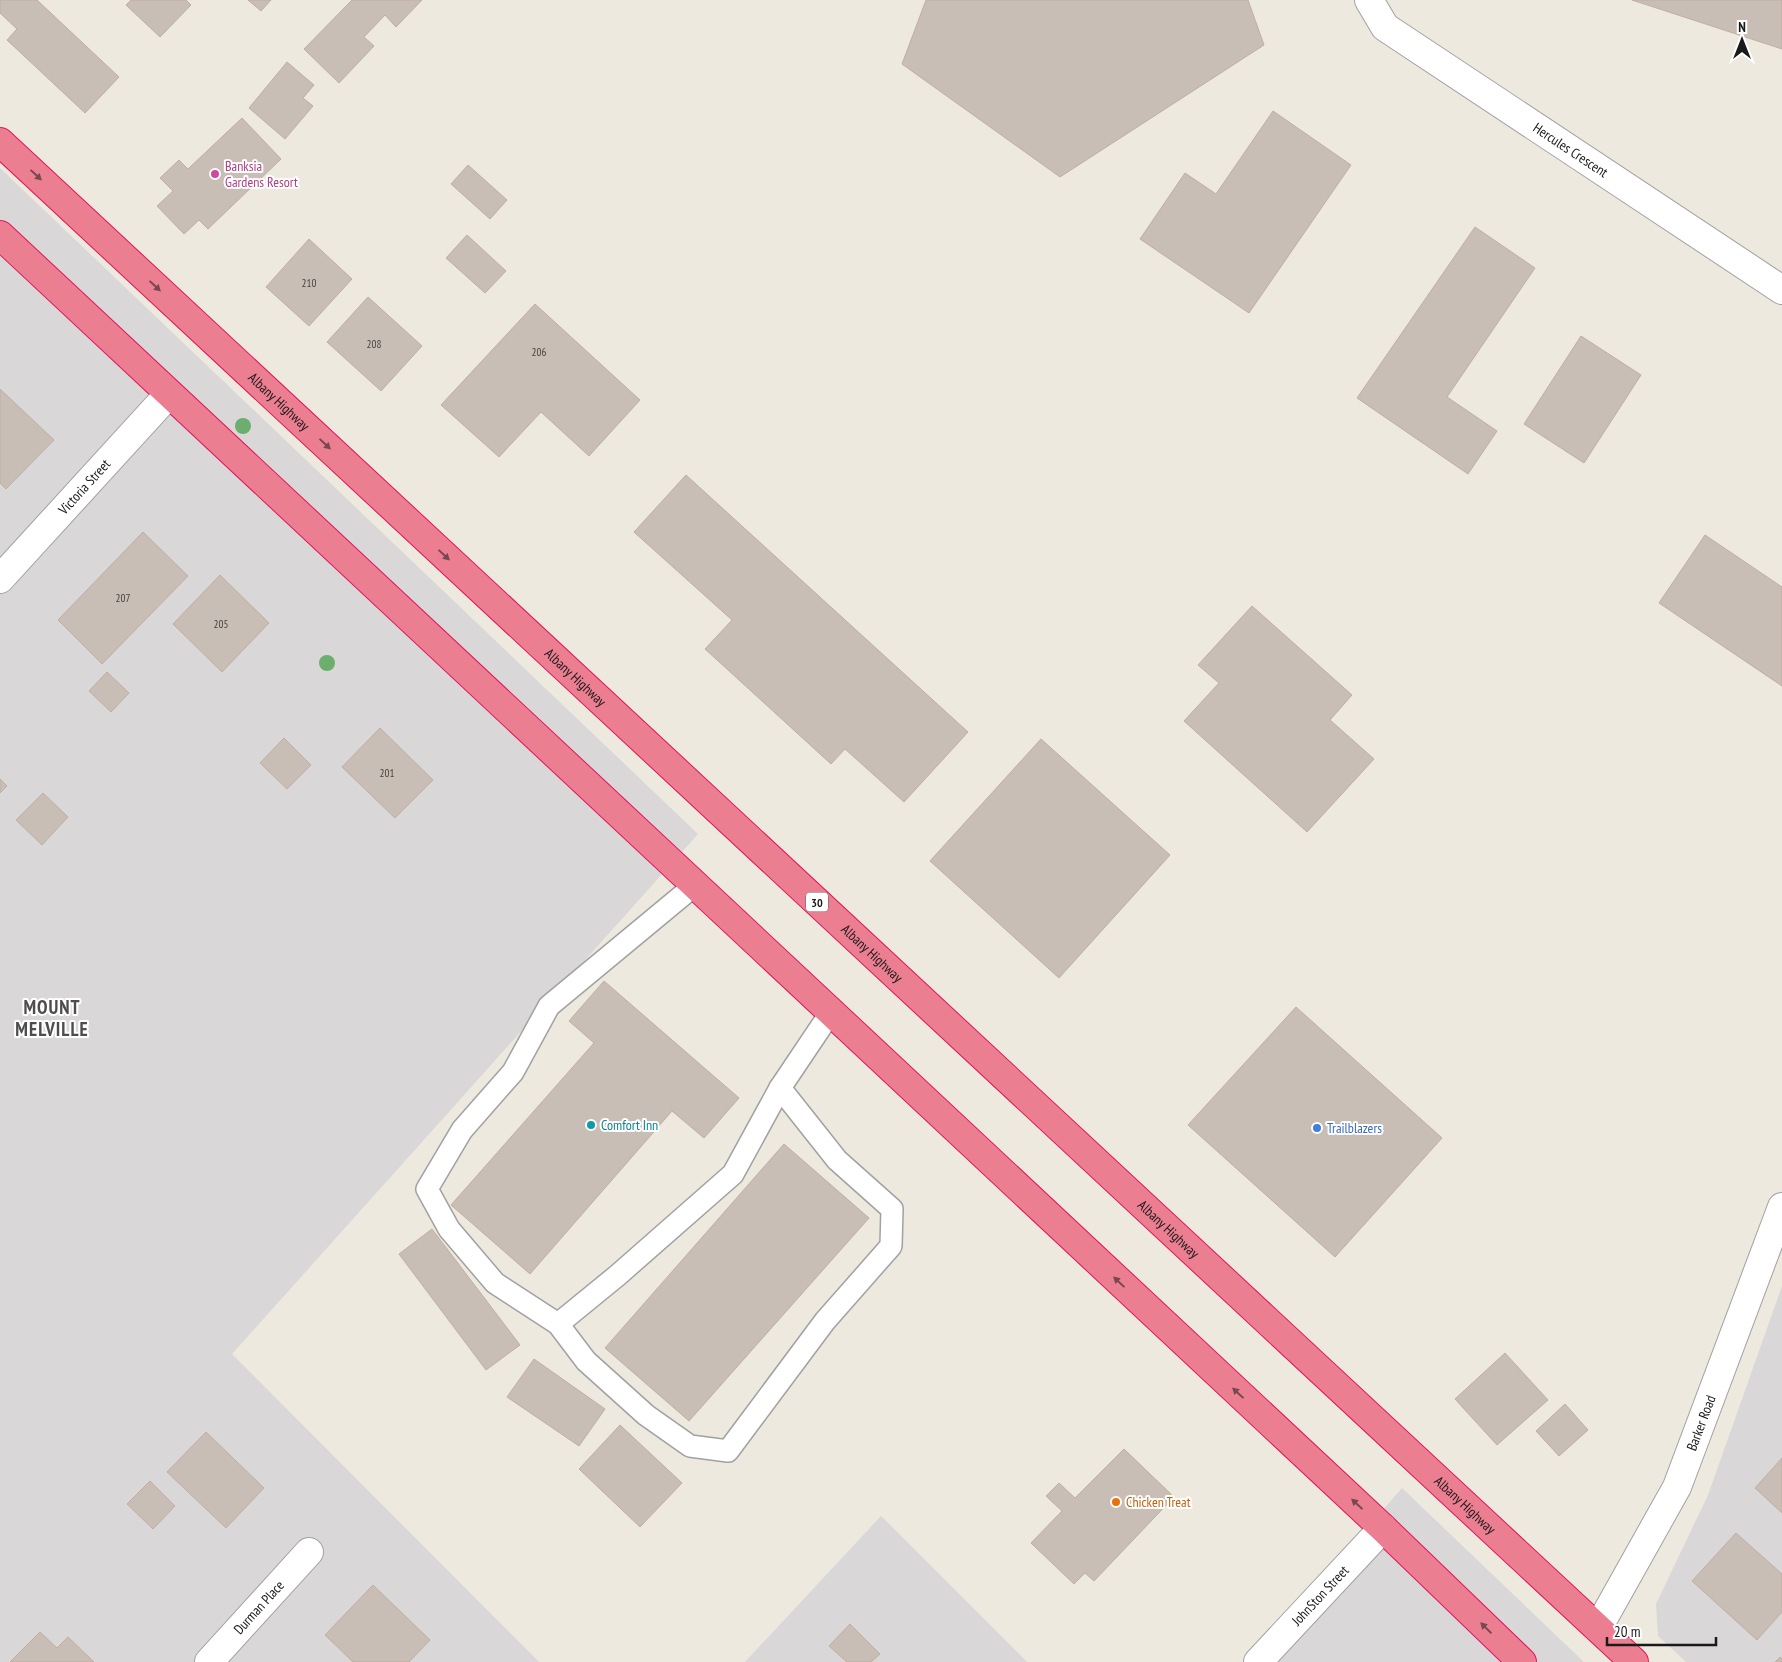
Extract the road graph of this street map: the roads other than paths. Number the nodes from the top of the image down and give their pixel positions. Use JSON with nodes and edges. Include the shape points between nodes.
{"nodes":[{"id":1,"x":1369,"y":0,"type":"edge"},
{"id":2,"x":0,"y":142,"type":"edge"},
{"id":3,"x":0,"y":236,"type":"edge"},
{"id":4,"x":1782,"y":290,"type":"edge"},
{"id":5,"x":169,"y":394,"type":"junction"},
{"id":6,"x":0,"y":579,"type":"edge"},
{"id":7,"x":695,"y":885,"type":"junction"},
{"id":8,"x":831,"y":1012,"type":"junction"},
{"id":9,"x":780,"y":1088,"type":"junction"},
{"id":10,"x":1782,"y":1207,"type":"edge"},
{"id":11,"x":558,"y":1324,"type":"junction"},
{"id":12,"x":1383,"y":1528,"type":"junction"},
{"id":13,"x":309,"y":1552,"type":"dead end"},
{"id":14,"x":1598,"y":1628,"type":"junction"},
{"id":15,"x":209,"y":1662,"type":"edge"},
{"id":16,"x":1258,"y":1662,"type":"edge"},
{"id":17,"x":1522,"y":1662,"type":"edge"},
{"id":18,"x":1634,"y":1662,"type":"edge"}],
"edges":[{"from":1,"to":4,"type":"street","name":"Hercules Crescent","via":[[1385,27]]},
{"from":2,"to":14,"type":"highway","name":"Albany Highway","number":"30","one_way":true},
{"from":3,"to":5,"type":"highway"},
{"from":5,"to":6,"type":"street","name":"Victoria Street"},
{"from":5,"to":7,"type":"highway"},
{"from":7,"to":8,"type":"highway"},
{"from":7,"to":11,"type":"lane","via":[[549,1006],[513,1072],[462,1130],[427,1189],[449,1229],[495,1283]]},
{"from":8,"to":9,"type":"lane"},
{"from":12,"to":8,"type":"highway","one_way":true},
{"from":9,"to":11,"type":"lane","via":[[733,1174]]},
{"from":9,"to":11,"type":"lane","via":[[837,1160],[892,1209],[891,1246],[825,1322],[728,1450],[690,1446],[646,1415],[586,1361]]},
{"from":10,"to":14,"type":"street","name":"Barker Road","via":[[1677,1488]]},
{"from":12,"to":16,"type":"street","name":"JohnSton Street"},
{"from":17,"to":12,"type":"highway","one_way":true},
{"from":13,"to":15,"type":"street","name":"Durman Place"},
{"from":14,"to":18,"type":"highway","name":"Albany Highway","number":"30"}]}
